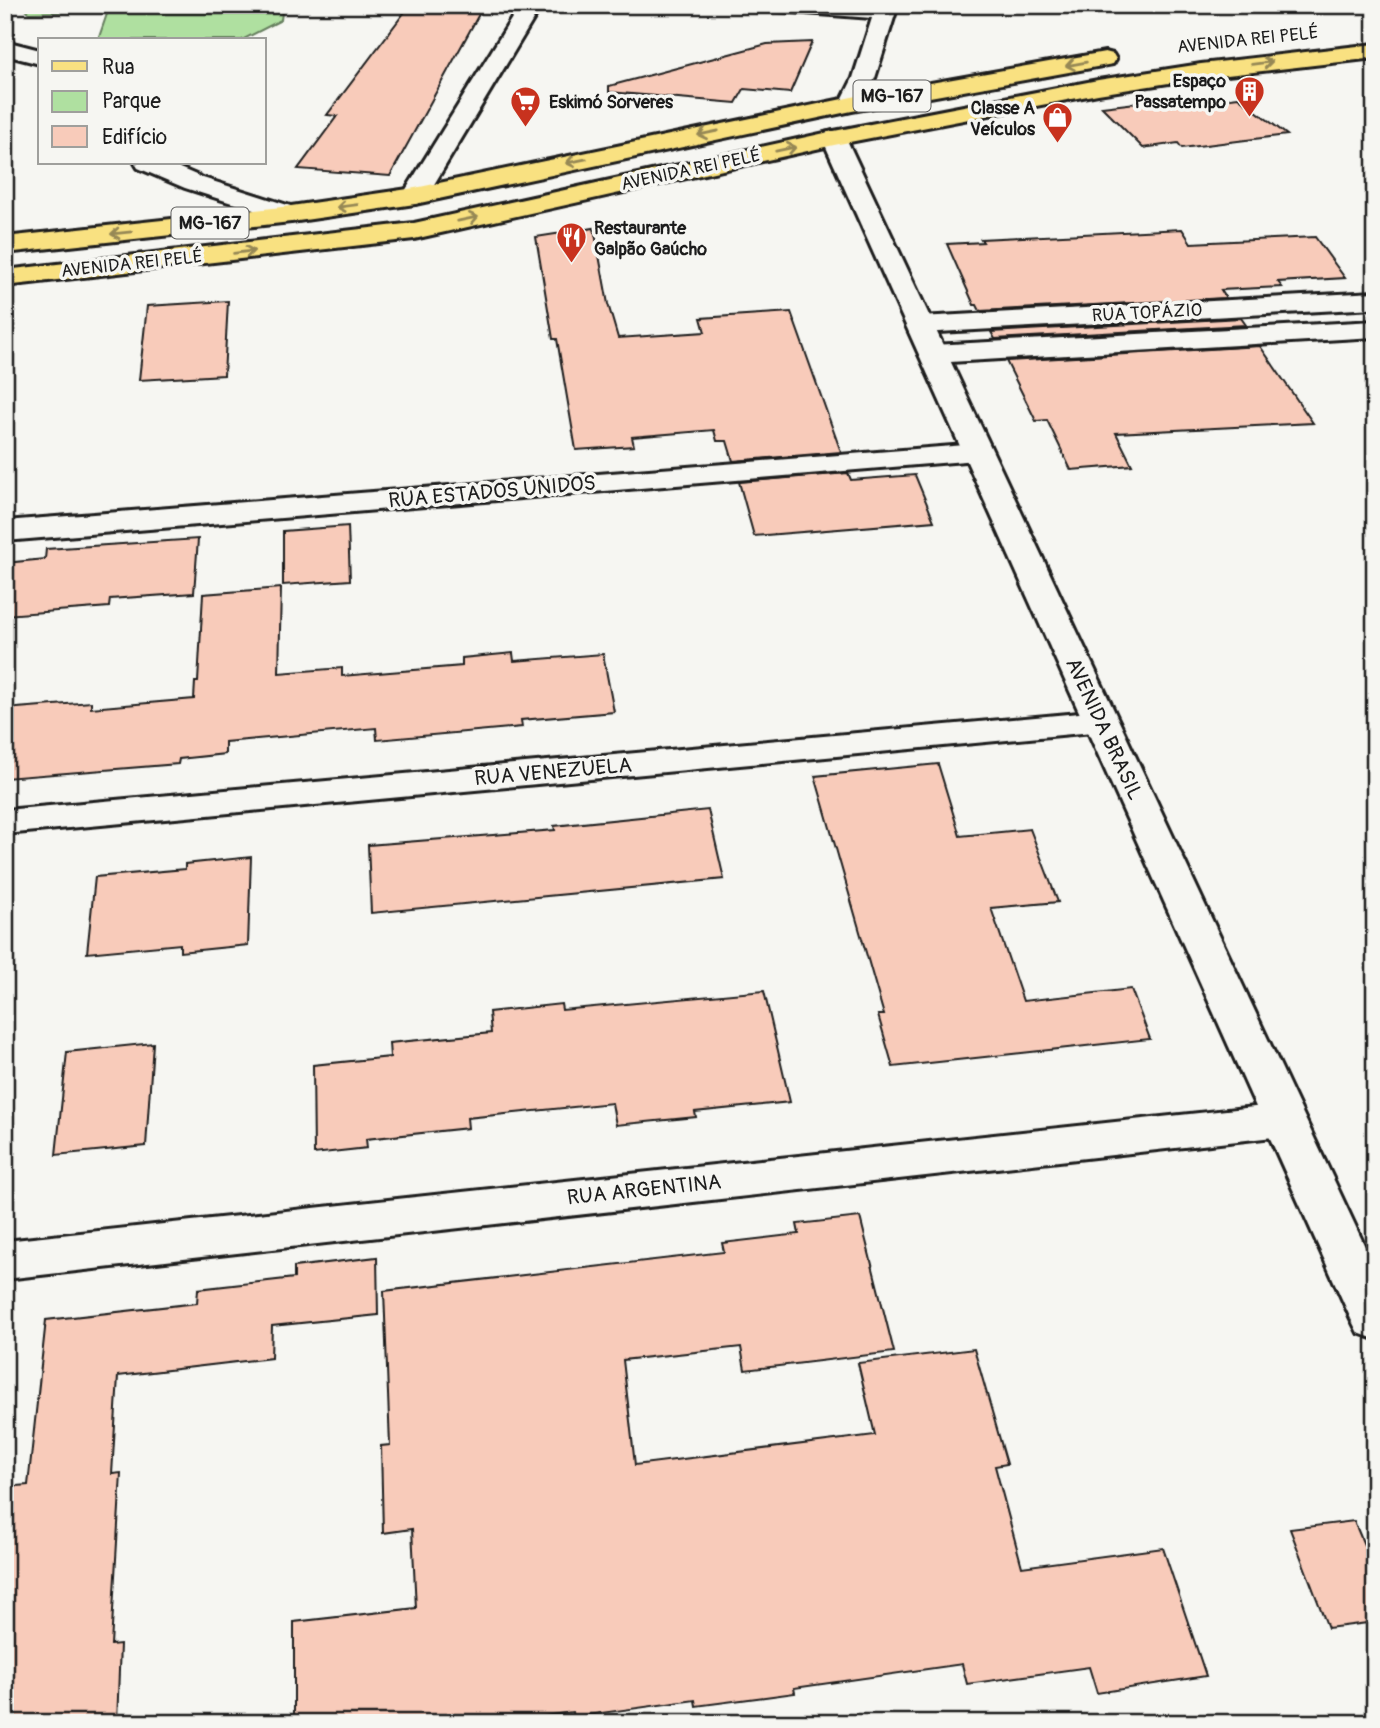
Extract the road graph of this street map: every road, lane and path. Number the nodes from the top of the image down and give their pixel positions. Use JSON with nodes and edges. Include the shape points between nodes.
{"nodes":[{"id":1,"x":531,"y":5,"type":"edge"},
{"id":2,"x":779,"y":5,"type":"edge"},
{"id":3,"x":886,"y":9,"type":"edge"},
{"id":4,"x":5,"y":48,"type":"edge"},
{"id":5,"x":1375,"y":51,"type":"edge"},
{"id":6,"x":1131,"y":54,"type":"dead end"},
{"id":7,"x":38,"y":56,"type":"edge"},
{"id":8,"x":852,"y":104,"type":"junction"},
{"id":9,"x":834,"y":138,"type":"junction"},
{"id":10,"x":149,"y":164,"type":"edge"},
{"id":11,"x":415,"y":196,"type":"junction"},
{"id":12,"x":291,"y":214,"type":"junction"},
{"id":13,"x":5,"y":245,"type":"edge"},
{"id":14,"x":5,"y":278,"type":"edge"},
{"id":15,"x":1361,"y":301,"type":"edge"},
{"id":16,"x":1371,"y":329,"type":"edge"},
{"id":17,"x":927,"y":340,"type":"junction"},
{"id":18,"x":978,"y":453,"type":"junction"},
{"id":19,"x":5,"y":531,"type":"edge"},
{"id":20,"x":1101,"y":722,"type":"junction"},
{"id":21,"x":5,"y":822,"type":"edge"},
{"id":22,"x":1283,"y":1120,"type":"junction"},
{"id":23,"x":5,"y":1260,"type":"edge"},
{"id":24,"x":1375,"y":1320,"type":"edge"}],
"edges":[{"from":1,"to":11,"type":"street"},
{"from":2,"to":3,"type":"street"},
{"from":3,"to":8,"type":"street"},
{"from":4,"to":7,"type":"street"},
{"from":9,"to":5,"type":"main road","name":"AVENIDA REI PELÉ","number":"MG-167","one_way":true,"via":[[1111,85]]},
{"from":6,"to":8,"type":"main road","name":"AVENIDA REI PELÉ","number":"MG-167","one_way":true},
{"from":8,"to":11,"type":"main road","name":"AVENIDA REI PELÉ","number":"MG-167","one_way":true},
{"from":14,"to":9,"type":"main road","name":"AVENIDA REI PELÉ","number":"MG-167","one_way":true,"via":[[414,231]]},
{"from":9,"to":17,"type":"street","name":"AVENIDA BRASIL"},
{"from":10,"to":12,"type":"street"},
{"from":11,"to":12,"type":"main road","name":"AVENIDA REI PELÉ","number":"MG-167","one_way":true},
{"from":12,"to":13,"type":"main road","name":"AVENIDA REI PELÉ","number":"MG-167","one_way":true},
{"from":15,"to":16,"type":"street"},
{"from":15,"to":17,"type":"street","name":"RUA TOPÁZIO"},
{"from":16,"to":17,"type":"street","name":"RUA TOPÁZIO"},
{"from":17,"to":18,"type":"street","name":"AVENIDA BRASIL"},
{"from":18,"to":19,"type":"street","name":"RUA ESTADOS UNIDOS"},
{"from":18,"to":20,"type":"street","name":"AVENIDA BRASIL"},
{"from":20,"to":21,"type":"street","name":"RUA VENEZUELA"},
{"from":20,"to":22,"type":"street","name":"AVENIDA BRASIL"},
{"from":22,"to":23,"type":"street","name":"RUA ARGENTINA"},
{"from":22,"to":24,"type":"street","name":"AVENIDA BRASIL"}]}
